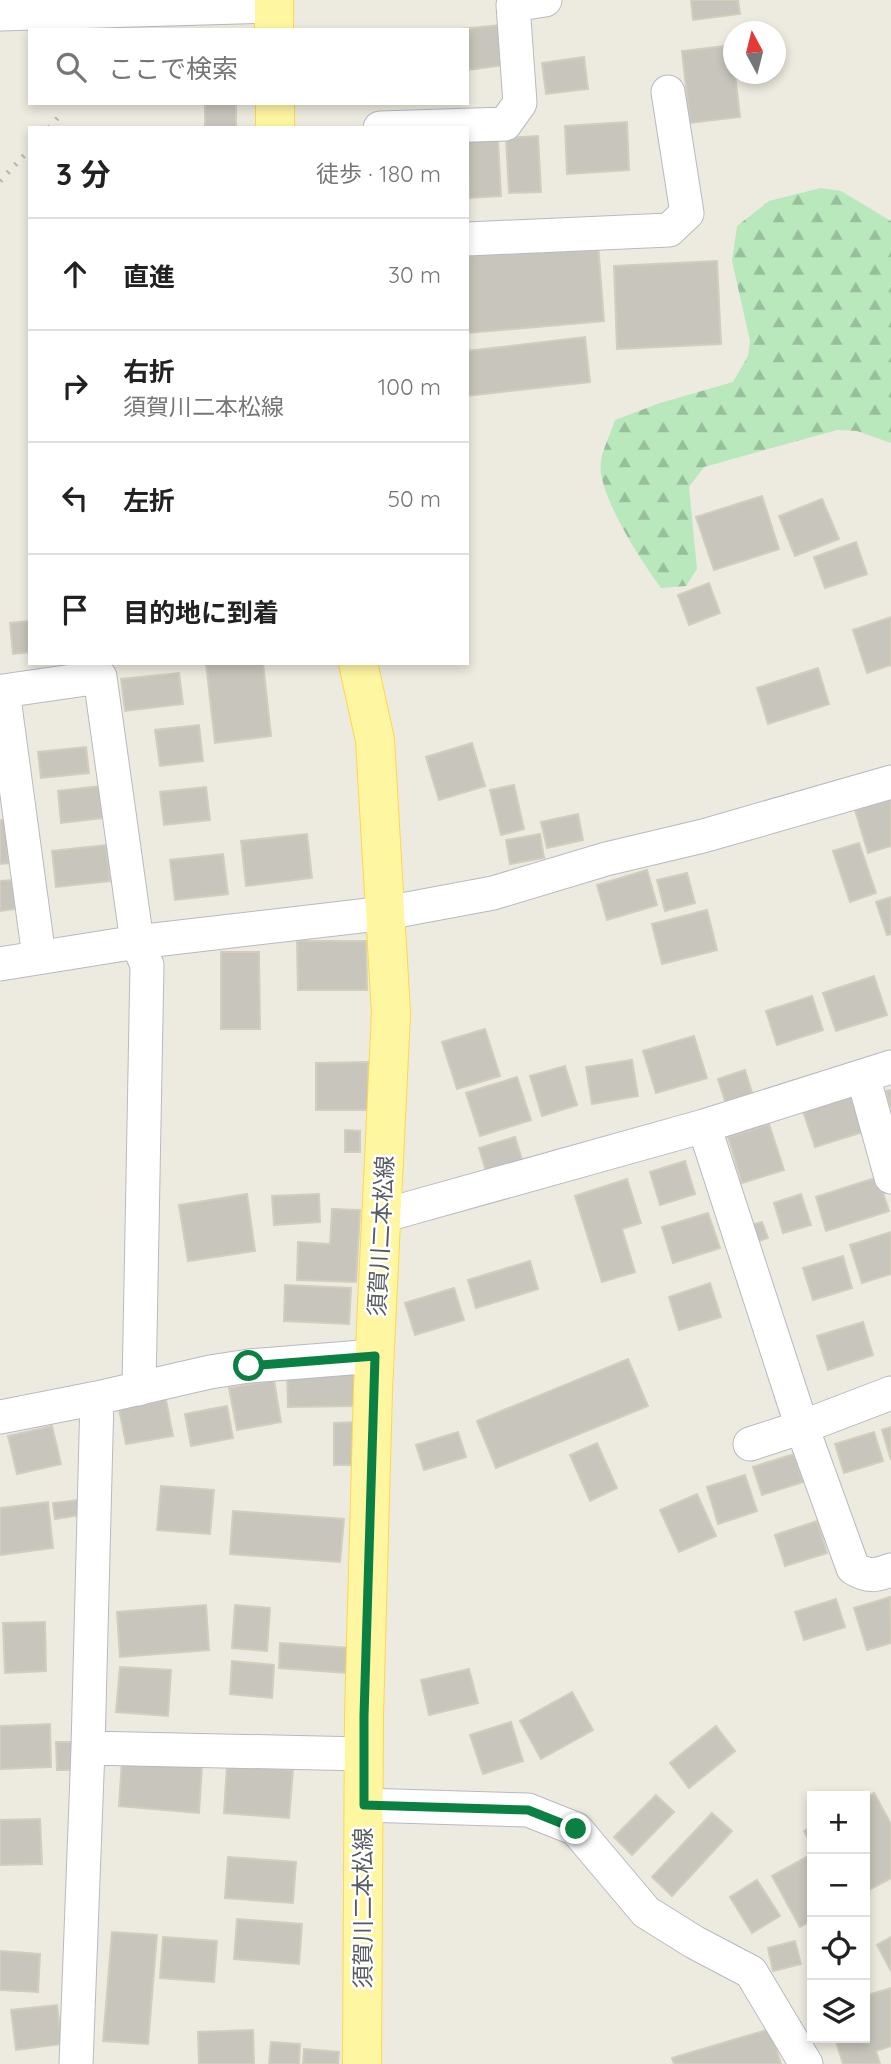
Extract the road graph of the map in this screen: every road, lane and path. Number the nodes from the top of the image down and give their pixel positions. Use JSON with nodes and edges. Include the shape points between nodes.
{"nodes":[{"id":1,"x":545,"y":0,"type":"edge"},
{"id":2,"x":274,"y":12,"type":"edge"},
{"id":3,"x":0,"y":14,"type":"edge"},
{"id":4,"x":668,"y":92,"type":"dead end"},
{"id":5,"x":275,"y":105,"type":"edge"},
{"id":6,"x":275,"y":126,"type":"edge"},
{"id":7,"x":442,"y":126,"type":"edge"},
{"id":8,"x":469,"y":239,"type":"edge"},
{"id":9,"x":358,"y":665,"type":"edge"},
{"id":10,"x":891,"y":782,"type":"edge"},
{"id":11,"x":386,"y":913,"type":"junction"},
{"id":12,"x":136,"y":942,"type":"junction"},
{"id":13,"x":39,"y":957,"type":"junction"},
{"id":14,"x":0,"y":964,"type":"edge"},
{"id":15,"x":877,"y":1071,"type":"edge"},
{"id":16,"x":704,"y":1126,"type":"junction"},
{"id":17,"x":891,"y":1177,"type":"edge"},
{"id":18,"x":382,"y":1216,"type":"junction"},
{"id":19,"x":375,"y":1356,"type":"junction"},
{"id":20,"x":139,"y":1389,"type":"junction"},
{"id":21,"x":891,"y":1393,"type":"edge"},
{"id":22,"x":97,"y":1398,"type":"junction"},
{"id":23,"x":0,"y":1417,"type":"edge"},
{"id":24,"x":802,"y":1427,"type":"junction"},
{"id":25,"x":750,"y":1444,"type":"dead end"},
{"id":26,"x":891,"y":1570,"type":"edge"},
{"id":27,"x":88,"y":1748,"type":"junction"},
{"id":28,"x":364,"y":1754,"type":"junction"},
{"id":29,"x":364,"y":1805,"type":"junction"},
{"id":30,"x":76,"y":2064,"type":"edge"},
{"id":31,"x":362,"y":2064,"type":"edge"},
{"id":32,"x":807,"y":2064,"type":"edge"}],
"edges":[{"from":1,"to":7,"type":"street","via":[[513,5],[520,103],[505,124]]},
{"from":2,"to":3,"type":"street"},
{"from":4,"to":8,"type":"street","via":[[687,213],[669,230]]},
{"from":5,"to":6,"type":"main road"},
{"from":9,"to":11,"type":"main road","name":"須賀川二本松線","via":[[375,740]]},
{"from":10,"to":11,"type":"street","via":[[493,893]]},
{"from":11,"to":12,"type":"street"},
{"from":11,"to":18,"type":"main road","name":"須賀川二本松線","via":[[391,1013]]},
{"from":12,"to":13,"type":"street"},
{"from":12,"to":13,"type":"street","via":[[100,677],[3,691]]},
{"from":12,"to":20,"type":"street","via":[[147,965]]},
{"from":13,"to":14,"type":"street"},
{"from":15,"to":16,"type":"street"},
{"from":15,"to":17,"type":"street"},
{"from":16,"to":18,"type":"street"},
{"from":16,"to":24,"type":"street"},
{"from":18,"to":19,"type":"main road","name":"須賀川二本松線"},
{"from":19,"to":20,"type":"street","via":[[249,1366]]},
{"from":19,"to":28,"type":"main road","name":"須賀川二本松線"},
{"from":20,"to":22,"type":"street"},
{"from":21,"to":24,"type":"street"},
{"from":22,"to":23,"type":"street"},
{"from":22,"to":27,"type":"street"},
{"from":24,"to":25,"type":"street"},
{"from":24,"to":26,"type":"street","via":[[853,1567],[875,1576]]},
{"from":27,"to":28,"type":"street"},
{"from":27,"to":30,"type":"street"},
{"from":28,"to":29,"type":"main road","name":"須賀川二本松線"},
{"from":29,"to":31,"type":"main road","name":"須賀川二本松線"},
{"from":29,"to":32,"type":"street","via":[[528,1810],[576,1829],[646,1912],[751,1972]]}]}
